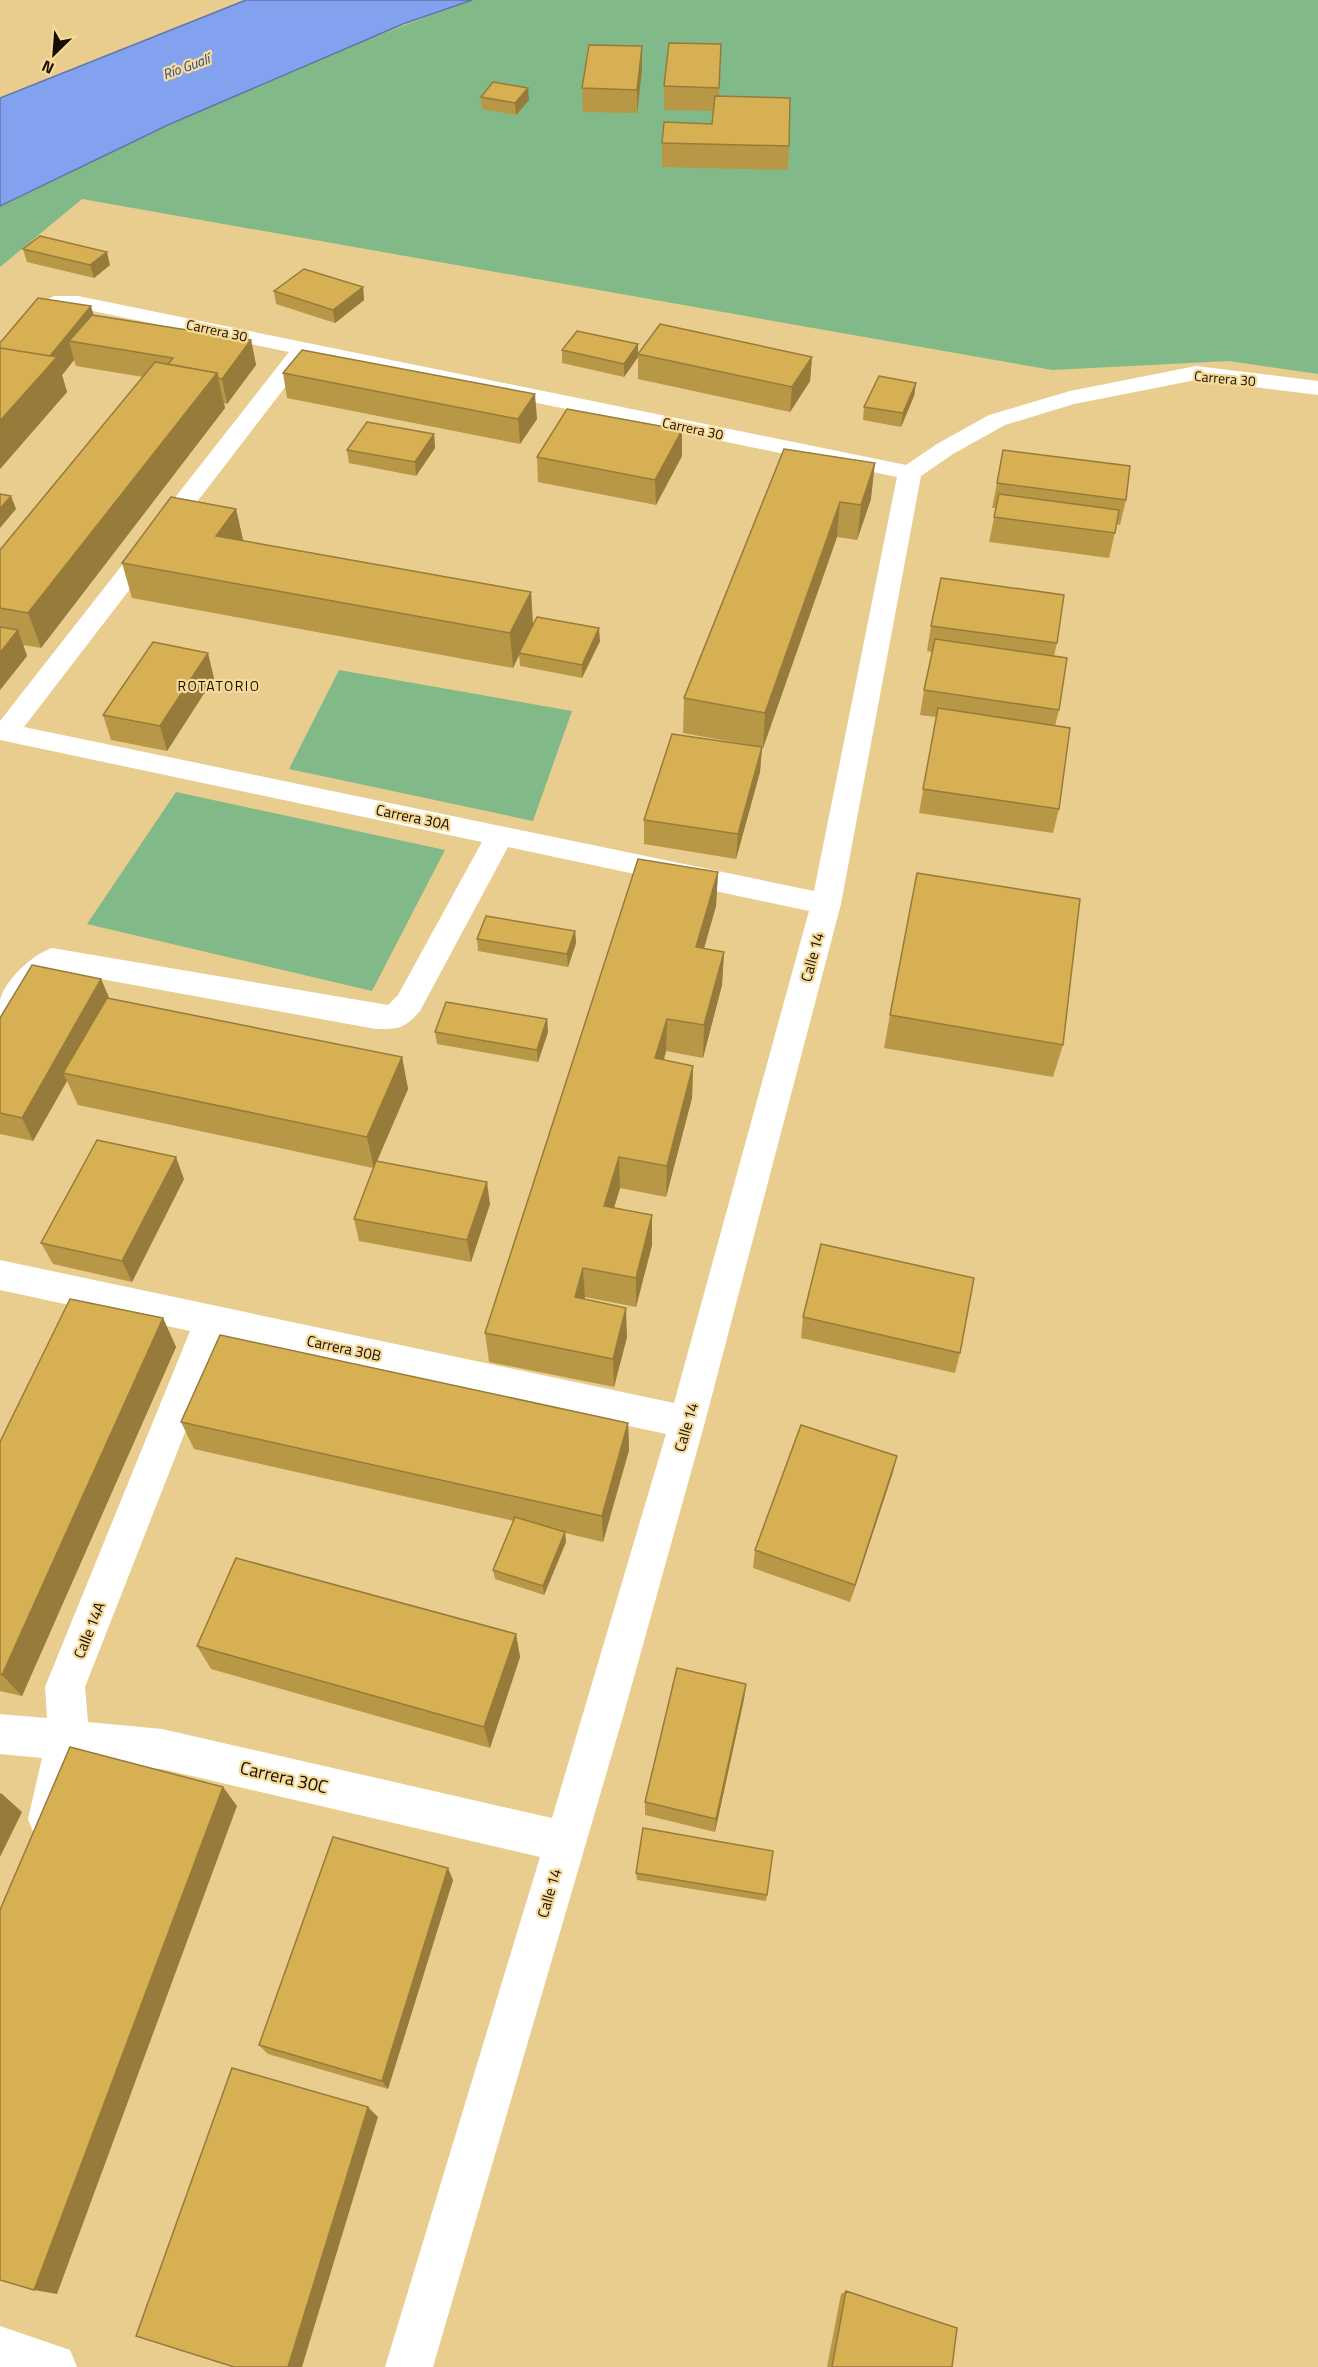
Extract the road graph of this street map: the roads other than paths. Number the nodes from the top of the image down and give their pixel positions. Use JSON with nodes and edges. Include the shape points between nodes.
{"nodes":[{"id":1,"x":304,"y":348,"type":"junction"},
{"id":2,"x":0,"y":356,"type":"edge"},
{"id":3,"x":1318,"y":388,"type":"edge"},
{"id":4,"x":910,"y":473,"type":"junction"},
{"id":5,"x":3,"y":731,"type":"edge"},
{"id":6,"x":500,"y":835,"type":"junction"},
{"id":7,"x":826,"y":904,"type":"junction"},
{"id":8,"x":0,"y":1026,"type":"edge"},
{"id":9,"x":0,"y":1275,"type":"edge"},
{"id":10,"x":212,"y":1320,"type":"junction"},
{"id":11,"x":687,"y":1422,"type":"junction"},
{"id":12,"x":0,"y":1734,"type":"edge"},
{"id":13,"x":69,"y":1741,"type":"junction"},
{"id":14,"x":564,"y":1842,"type":"junction"},
{"id":15,"x":39,"y":1853,"type":"edge"},
{"id":16,"x":0,"y":2350,"type":"edge"},
{"id":17,"x":53,"y":2367,"type":"edge"},
{"id":18,"x":409,"y":2367,"type":"edge"}],
"edges":[{"from":1,"to":2,"type":"street","name":"Carrera 30","via":[[78,302],[54,302]]},
{"from":1,"to":4,"type":"street","name":"Carrera 30"},
{"from":1,"to":5,"type":"street"},
{"from":3,"to":4,"type":"street","name":"Carrera 30","via":[[1196,373],[1070,398],[996,420]]},
{"from":4,"to":7,"type":"street","name":"Calle 14"},
{"from":5,"to":6,"type":"street","name":"Carrera 30A"},
{"from":6,"to":7,"type":"street","name":"Carrera 30A"},
{"from":6,"to":8,"type":"street","via":[[409,1003],[396,1017],[376,1017],[52,959],[26,983]]},
{"from":7,"to":11,"type":"street","name":"Calle 14"},
{"from":9,"to":10,"type":"street","name":"Carrera 30B"},
{"from":10,"to":11,"type":"street","name":"Carrera 30B"},
{"from":10,"to":13,"type":"street","name":"Calle 14A","via":[[65,1687]]},
{"from":11,"to":14,"type":"street","name":"Calle 14"},
{"from":12,"to":13,"type":"street","name":"Carrera 30C"},
{"from":13,"to":14,"type":"street","name":"Carrera 30C","via":[[162,1749]]},
{"from":13,"to":15,"type":"street","name":"Calle 14A","via":[[59,1765],[55,1799]]},
{"from":14,"to":18,"type":"street","name":"Calle 14"},
{"from":16,"to":17,"type":"street"}]}
